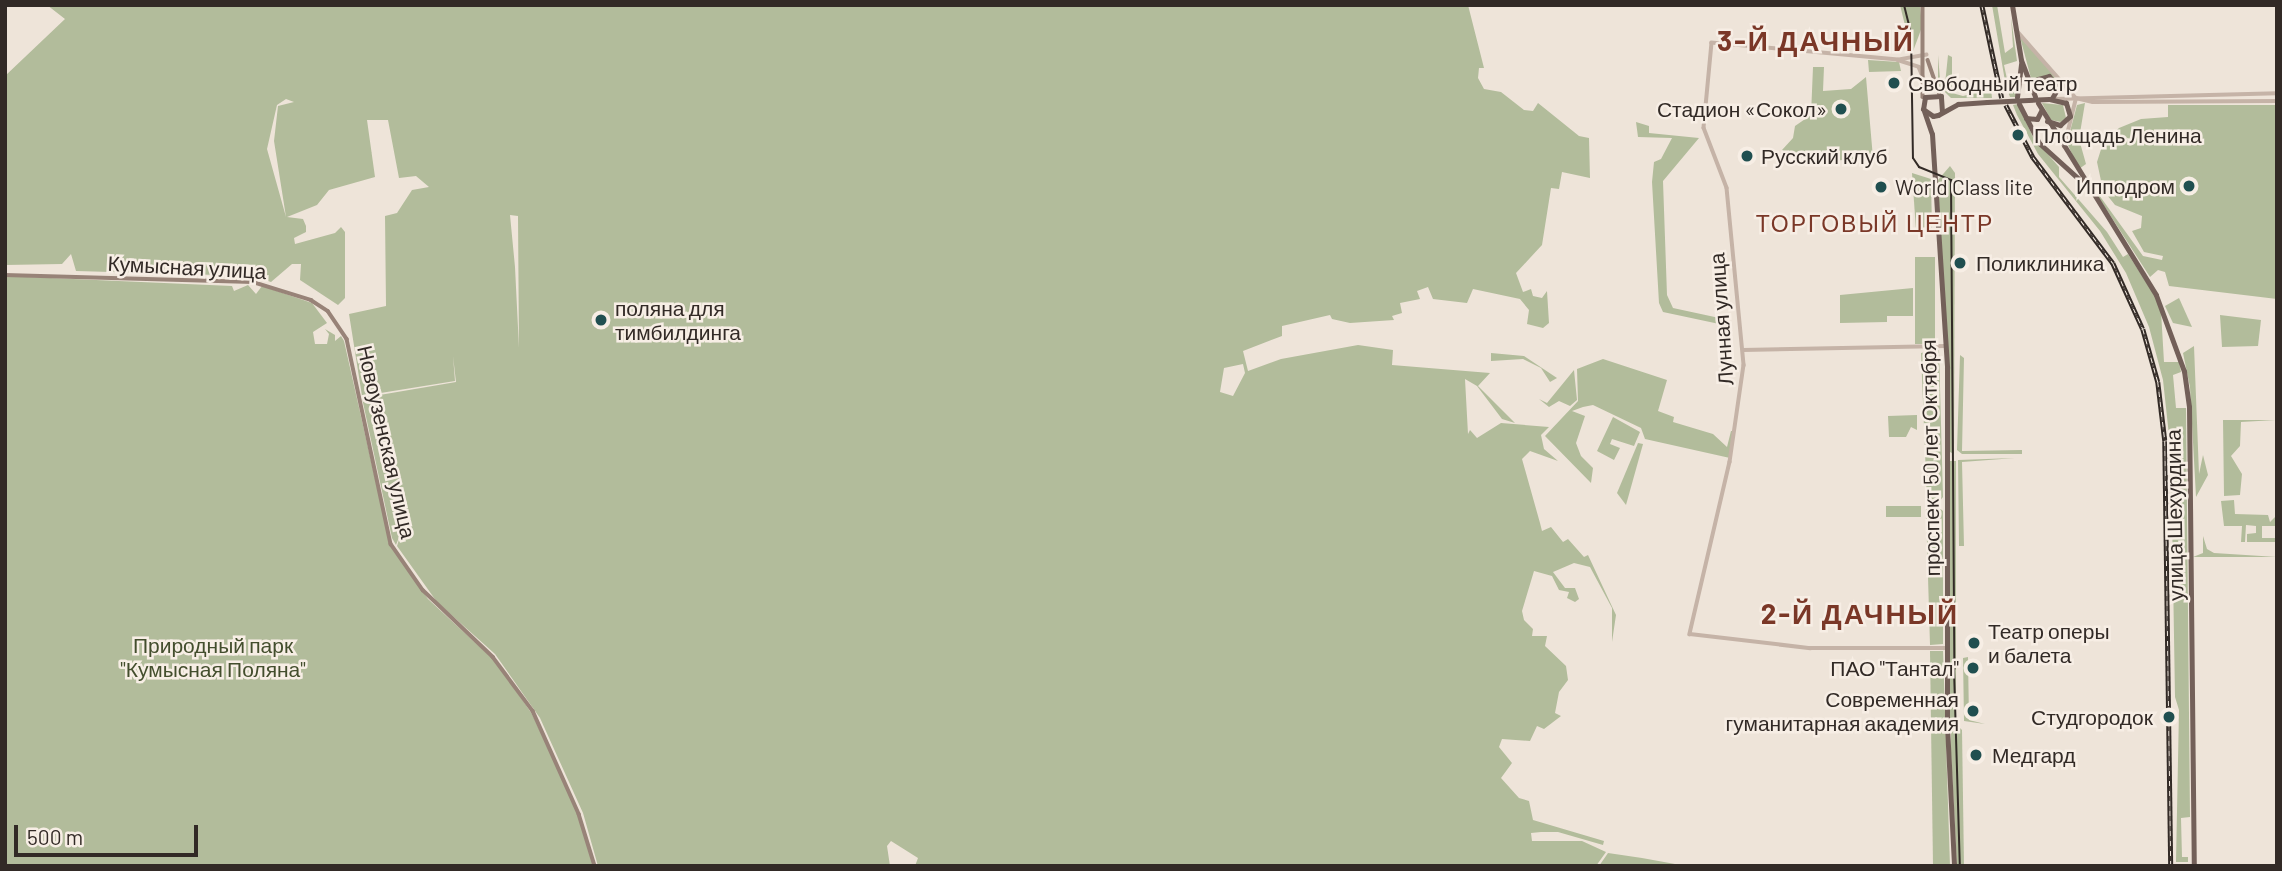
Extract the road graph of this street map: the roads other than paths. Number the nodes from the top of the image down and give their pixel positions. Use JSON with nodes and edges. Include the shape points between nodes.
{"nodes":[{"id":1,"x":1923,"y":5,"type":"edge"},
{"id":2,"x":2012,"y":5,"type":"edge"},
{"id":3,"x":2016,"y":30,"type":"junction"},
{"id":4,"x":1927,"y":55,"type":"junction"},
{"id":5,"x":1898,"y":60,"type":"junction"},
{"id":6,"x":2021,"y":60,"type":"junction"},
{"id":7,"x":1925,"y":81,"type":"junction"},
{"id":8,"x":2017,"y":88,"type":"junction"},
{"id":9,"x":2033,"y":91,"type":"junction"},
{"id":10,"x":2277,"y":93,"type":"edge"},
{"id":11,"x":1939,"y":94,"type":"junction"},
{"id":12,"x":2017,"y":97,"type":"dead end"},
{"id":13,"x":2076,"y":98,"type":"junction"},
{"id":14,"x":2049,"y":99,"type":"junction"},
{"id":15,"x":1923,"y":100,"type":"junction"},
{"id":16,"x":2277,"y":101,"type":"edge"},
{"id":17,"x":2038,"y":103,"type":"dead end"},
{"id":18,"x":1958,"y":104,"type":"junction"},
{"id":19,"x":2019,"y":104,"type":"dead end"},
{"id":20,"x":2041,"y":110,"type":"junction"},
{"id":21,"x":1924,"y":111,"type":"junction"},
{"id":22,"x":1941,"y":113,"type":"junction"},
{"id":23,"x":2024,"y":116,"type":"junction"},
{"id":24,"x":2047,"y":121,"type":"junction"},
{"id":25,"x":1932,"y":134,"type":"junction"},
{"id":26,"x":2064,"y":149,"type":"junction"},
{"id":27,"x":2075,"y":172,"type":"junction"},
{"id":28,"x":5,"y":275,"type":"edge"},
{"id":29,"x":346,"y":339,"type":"joint"},
{"id":30,"x":1945,"y":346,"type":"junction"},
{"id":31,"x":1743,"y":350,"type":"junction"},
{"id":32,"x":1947,"y":648,"type":"junction"},
{"id":33,"x":595,"y":866,"type":"edge"},
{"id":34,"x":1954,"y":866,"type":"edge"},
{"id":35,"x":2194,"y":866,"type":"edge"}],
"edges":[{"from":1,"to":4,"type":"main road"},
{"from":2,"to":3,"type":"main road"},
{"from":3,"to":6,"type":"main road"},
{"from":3,"to":13,"type":"street"},
{"from":4,"to":5,"type":"street"},
{"from":4,"to":7,"type":"main road"},
{"from":4,"to":11,"type":"main road"},
{"from":5,"to":7,"type":"street","via":[[1919,67]]},
{"from":5,"to":31,"type":"street","name":"Лунная улица","via":[[1712,43],[1704,128],[1727,188]]},
{"from":6,"to":8,"type":"main road"},
{"from":6,"to":9,"type":"main road"},
{"from":7,"to":15,"type":"main road"},
{"from":8,"to":9,"type":"main road","via":[[2023,83]]},
{"from":8,"to":12,"type":"main road"},
{"from":9,"to":14,"type":"main road","via":[[2038,79],[2050,77],[2058,91]]},
{"from":10,"to":13,"type":"street"},
{"from":11,"to":15,"type":"main road"},
{"from":11,"to":18,"type":"main road"},
{"from":11,"to":22,"type":"main road"},
{"from":13,"to":14,"type":"street"},
{"from":13,"to":16,"type":"street","via":[[2093,102]]},
{"from":13,"to":26,"type":"street"},
{"from":14,"to":18,"type":"main road","bridge":true},
{"from":14,"to":24,"type":"main road","via":[[2066,103],[2070,116],[2060,125]]},
{"from":15,"to":21,"type":"main road"},
{"from":17,"to":20,"type":"main road","name":"улица Шехурдина"},
{"from":18,"to":22,"type":"main road"},
{"from":19,"to":23,"type":"main road","name":"улица Шехурдина"},
{"from":20,"to":23,"type":"main road","via":[[2035,120]]},
{"from":20,"to":24,"type":"main road","name":"улица Шехурдина"},
{"from":21,"to":22,"type":"main road","via":[[1932,116]]},
{"from":21,"to":25,"type":"main road","name":"проспект 50 лет Октября"},
{"from":22,"to":25,"type":"main road","name":"проспект 50 лет Октября"},
{"from":23,"to":27,"type":"main road","name":"улица Шехурдина","via":[[2045,151]]},
{"from":24,"to":26,"type":"main road","name":"улица Шехурдина"},
{"from":25,"to":30,"type":"main road","name":"проспект 50 лет Октября"},
{"from":26,"to":27,"type":"main road","name":"улица Шехурдина"},
{"from":27,"to":35,"type":"main road","name":"улица Шехурдина","via":[[2157,295],[2176,338],[2186,386]]},
{"from":28,"to":29,"type":"main road","name":"Кумысная улица","via":[[266,285],[321,306]]},
{"from":29,"to":33,"type":"main road","name":"Новоузенская улица","via":[[391,544],[423,590],[493,657],[533,711],[579,814]]},
{"from":30,"to":31,"type":"street"},
{"from":30,"to":32,"type":"main road","name":"проспект 50 лет Октября"},
{"from":31,"to":32,"type":"street","name":"Лунная улица","via":[[1743,389],[1731,462],[1690,634],[1810,648]]},
{"from":32,"to":34,"type":"main road","name":"проспект 50 лет Октября"}]}
